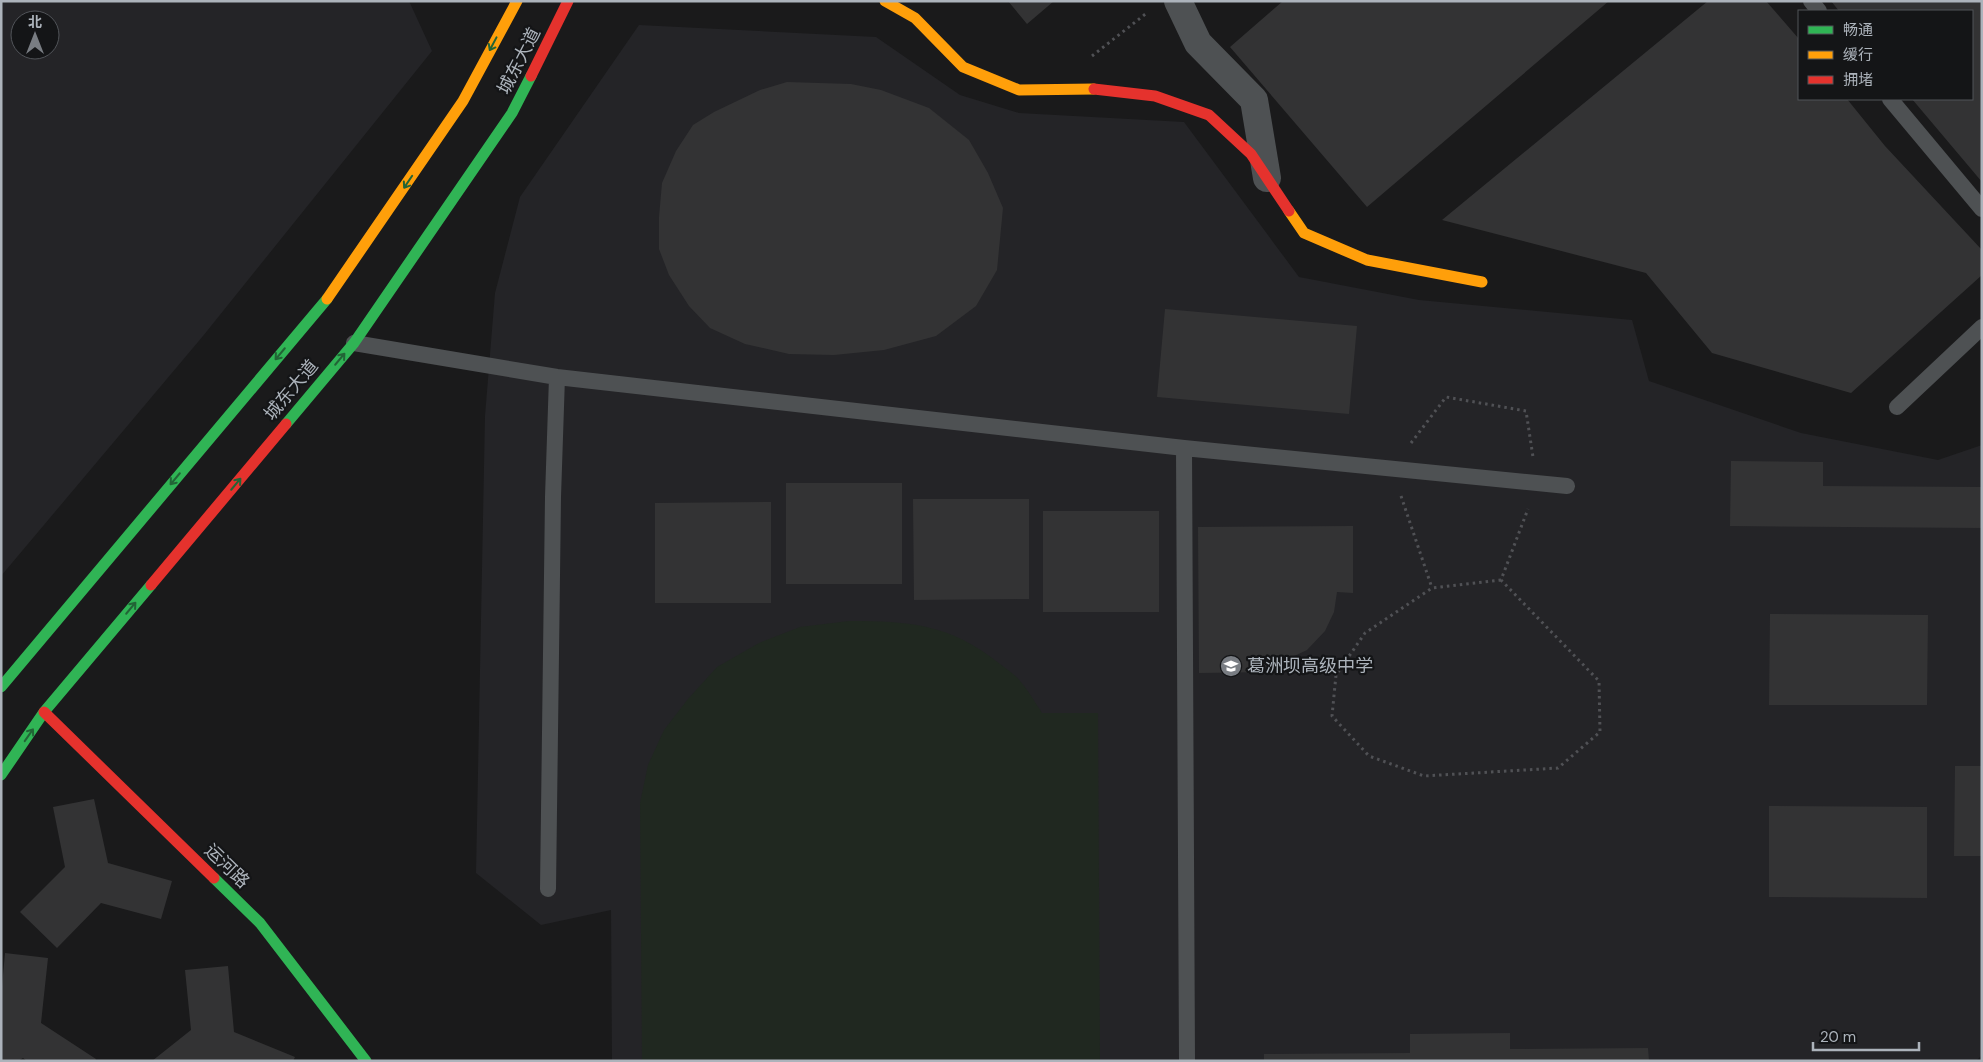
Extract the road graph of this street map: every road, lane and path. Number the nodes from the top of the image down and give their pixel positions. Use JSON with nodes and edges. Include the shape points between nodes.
{"nodes":[{"id":1,"x":517,"y":1,"type":"edge"},
{"id":2,"x":568,"y":1,"type":"edge"},
{"id":3,"x":885,"y":1,"type":"edge"},
{"id":4,"x":1166,"y":4,"type":"edge"},
{"id":5,"x":1050,"y":88,"type":"junction"},
{"id":6,"x":1891,"y":100,"type":"edge"},
{"id":7,"x":1267,"y":178,"type":"junction"},
{"id":8,"x":1982,"y":209,"type":"edge"},
{"id":9,"x":1482,"y":282,"type":"dead end"},
{"id":10,"x":1982,"y":327,"type":"edge"},
{"id":11,"x":354,"y":343,"type":"junction"},
{"id":12,"x":557,"y":377,"type":"junction"},
{"id":13,"x":1897,"y":407,"type":"dead end"},
{"id":14,"x":1184,"y":448,"type":"junction"},
{"id":15,"x":1392,"y":468,"type":"junction"},
{"id":16,"x":1538,"y":483,"type":"junction"},
{"id":17,"x":1568,"y":486,"type":"dead end"},
{"id":18,"x":1501,"y":580,"type":"junction"},
{"id":19,"x":1432,"y":588,"type":"junction"},
{"id":20,"x":1,"y":687,"type":"edge"},
{"id":21,"x":44,"y":712,"type":"junction"},
{"id":22,"x":1,"y":775,"type":"edge"},
{"id":23,"x":548,"y":889,"type":"dead end"},
{"id":24,"x":366,"y":1061,"type":"edge"},
{"id":25,"x":1187,"y":1061,"type":"edge"}],
"edges":[{"from":1,"to":20,"type":"main road","name":"城东大道","one_way":true,"via":[[463,101],[331,294]]},
{"from":2,"to":11,"type":"main road","name":"城东大道","via":[[512,113]]},
{"from":3,"to":5,"type":"main road","via":[[914,18],[963,67],[1019,90]]},
{"from":4,"to":5,"type":"path"},
{"from":4,"to":7,"type":"street","via":[[1198,43],[1254,100]]},
{"from":5,"to":7,"type":"main road","via":[[1084,88],[1155,96],[1210,115],[1251,154]]},
{"from":6,"to":8,"type":"lane"},
{"from":7,"to":9,"type":"main road","via":[[1304,232],[1367,260]]},
{"from":10,"to":13,"type":"lane"},
{"from":11,"to":12,"type":"lane"},
{"from":21,"to":11,"type":"main road","name":"城东大道","one_way":true},
{"from":12,"to":14,"type":"lane"},
{"from":12,"to":23,"type":"lane"},
{"from":14,"to":15,"type":"lane"},
{"from":14,"to":25,"type":"lane"},
{"from":15,"to":16,"type":"lane"},
{"from":15,"to":16,"type":"path","via":[[1446,397],[1526,411]]},
{"from":15,"to":19,"type":"path"},
{"from":16,"to":17,"type":"lane"},
{"from":16,"to":18,"type":"path"},
{"from":18,"to":19,"type":"path"},
{"from":18,"to":19,"type":"path","via":[[1598,681],[1600,732],[1558,768],[1424,776],[1369,756],[1332,716],[1336,675],[1365,633]]},
{"from":22,"to":21,"type":"main road","name":"城东大道","one_way":true},
{"from":21,"to":24,"type":"main road","name":"运河路","via":[[260,923]]}]}
